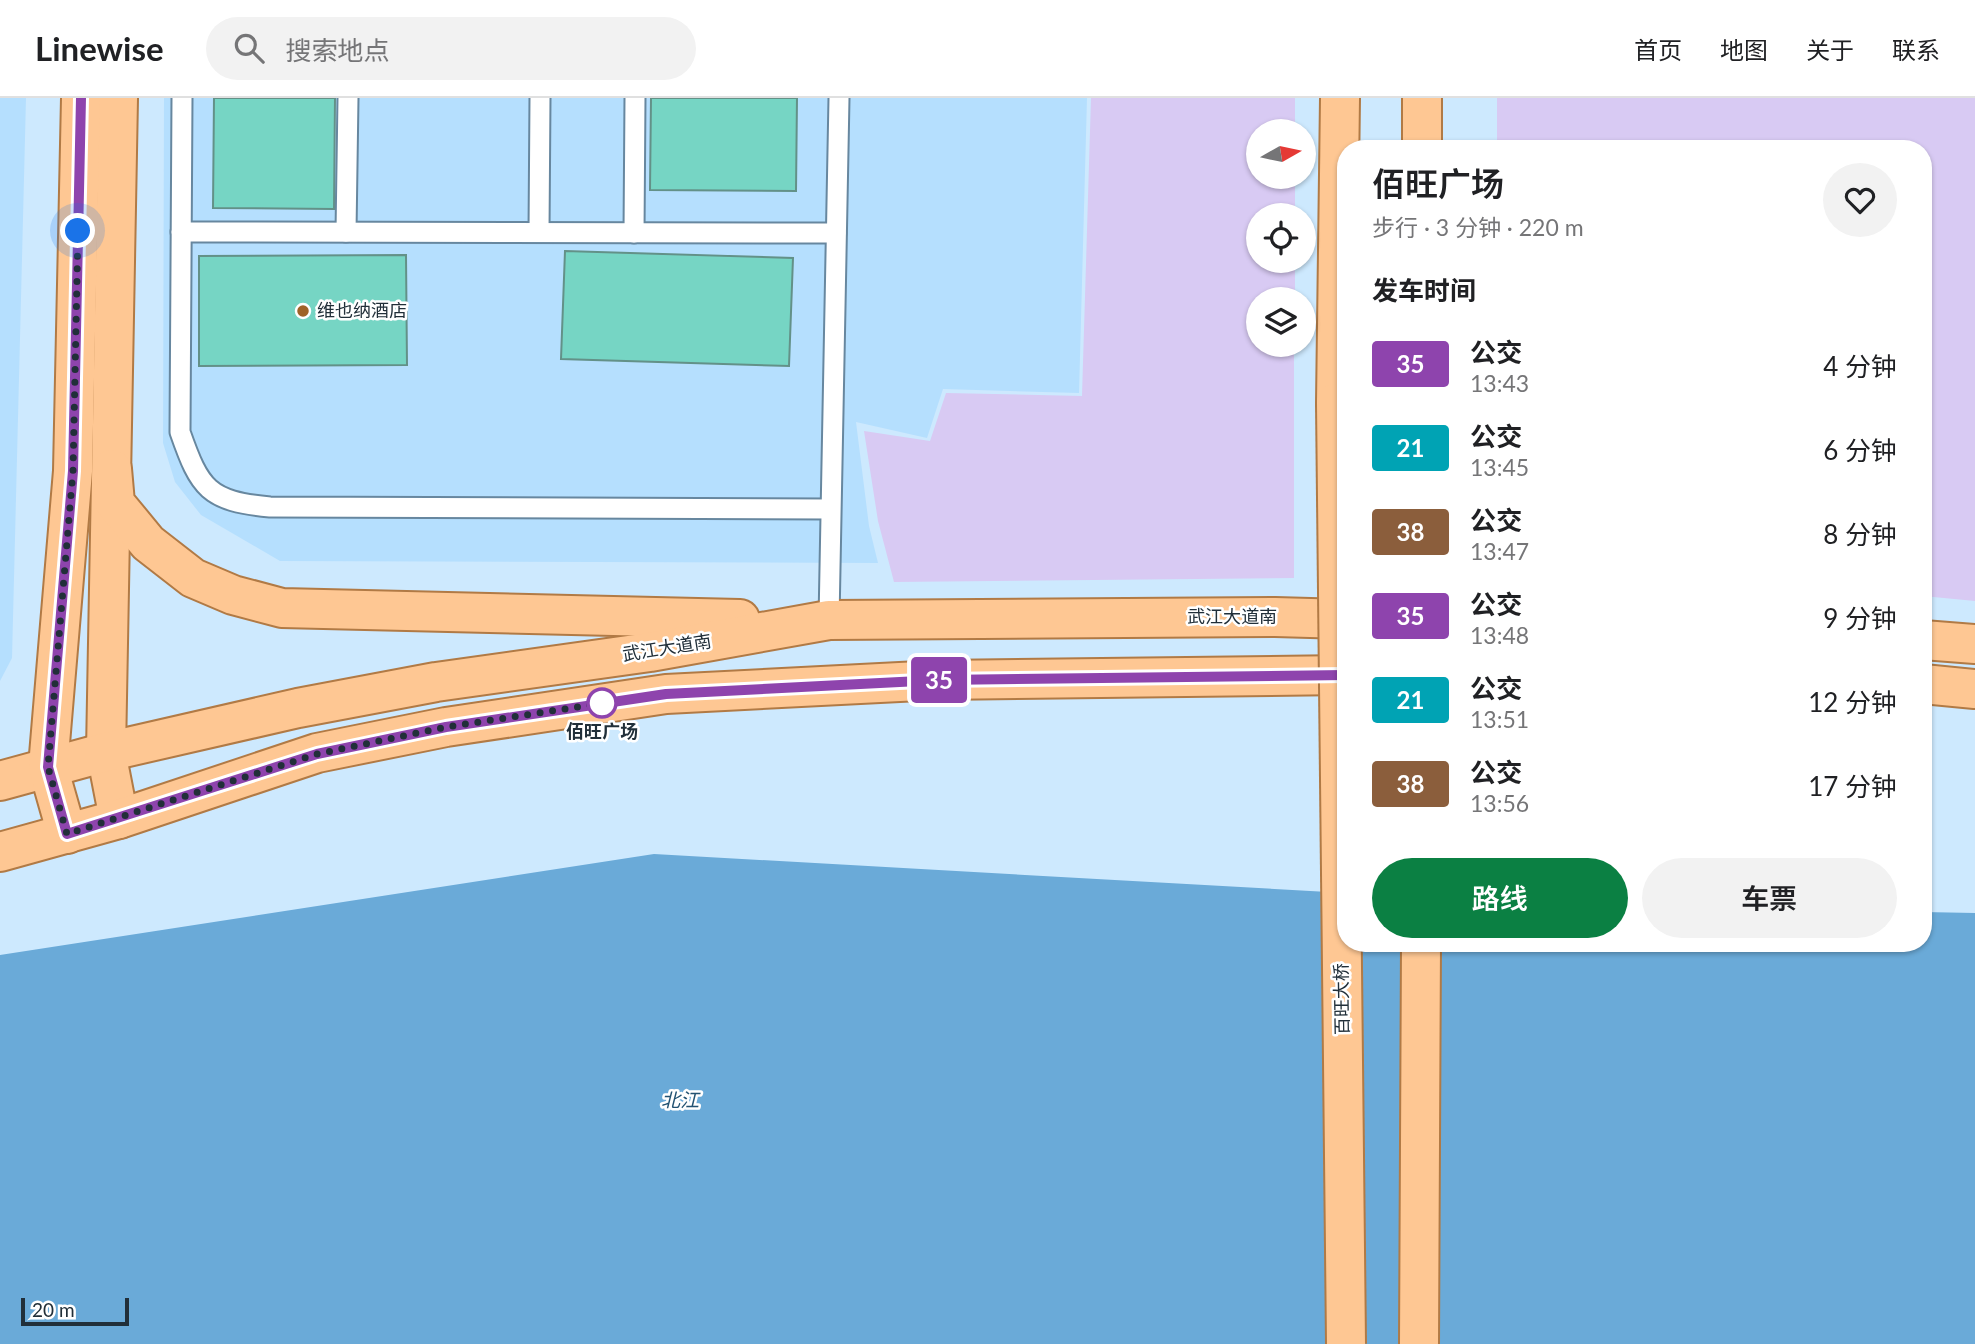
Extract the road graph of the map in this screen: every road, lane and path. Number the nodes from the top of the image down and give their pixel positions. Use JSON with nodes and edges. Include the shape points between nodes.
{"nodes":[{"id":1,"x":81,"y":98,"type":"edge"},
{"id":2,"x":118,"y":98,"type":"edge"},
{"id":3,"x":182,"y":98,"type":"edge"},
{"id":4,"x":348,"y":98,"type":"edge"},
{"id":5,"x":540,"y":98,"type":"edge"},
{"id":6,"x":635,"y":98,"type":"edge"},
{"id":7,"x":839,"y":98,"type":"edge"},
{"id":8,"x":1340,"y":98,"type":"edge"},
{"id":9,"x":1422,"y":98,"type":"edge"},
{"id":10,"x":1339,"y":140,"type":"edge"},
{"id":11,"x":1422,"y":140,"type":"edge"},
{"id":12,"x":181,"y":232,"type":"junction"},
{"id":13,"x":346,"y":232,"type":"junction"},
{"id":14,"x":539,"y":232,"type":"junction"},
{"id":15,"x":634,"y":233,"type":"junction"},
{"id":16,"x":836,"y":233,"type":"junction"},
{"id":17,"x":1337,"y":327,"type":"edge"},
{"id":18,"x":112,"y":468,"type":"junction"},
{"id":19,"x":1337,"y":497,"type":"edge"},
{"id":20,"x":829,"y":509,"type":"junction"},
{"id":21,"x":829,"y":620,"type":"junction"},
{"id":22,"x":1337,"y":620,"type":"edge"},
{"id":23,"x":1932,"y":641,"type":"edge"},
{"id":24,"x":1975,"y":644,"type":"edge"},
{"id":25,"x":1337,"y":675,"type":"edge"},
{"id":26,"x":1932,"y":685,"type":"edge"},
{"id":27,"x":1975,"y":689,"type":"edge"},
{"id":28,"x":106,"y":752,"type":"junction"},
{"id":29,"x":48,"y":767,"type":"junction"},
{"id":30,"x":0,"y":781,"type":"edge"},
{"id":31,"x":119,"y":819,"type":"junction"},
{"id":32,"x":67,"y":834,"type":"junction"},
{"id":33,"x":0,"y":852,"type":"edge"},
{"id":34,"x":1342,"y":952,"type":"edge"},
{"id":35,"x":1421,"y":952,"type":"edge"},
{"id":36,"x":1346,"y":1344,"type":"edge"},
{"id":37,"x":1419,"y":1344,"type":"edge"}],
"edges":[{"from":1,"to":29,"type":"main road","via":[[73,471]]},
{"from":2,"to":18,"type":"main road"},
{"from":3,"to":12,"type":"lane"},
{"from":4,"to":13,"type":"lane"},
{"from":5,"to":14,"type":"lane"},
{"from":6,"to":15,"type":"lane"},
{"from":7,"to":16,"type":"lane"},
{"from":8,"to":10,"type":"main road","name":"百旺大桥","bridge":true},
{"from":9,"to":11,"type":"main road"},
{"from":12,"to":13,"type":"lane"},
{"from":12,"to":20,"type":"lane","via":[[180,432],[193,468],[212,494],[237,504],[270,507]]},
{"from":13,"to":14,"type":"lane"},
{"from":14,"to":15,"type":"lane"},
{"from":15,"to":16,"type":"lane"},
{"from":16,"to":20,"type":"lane"},
{"from":17,"to":19,"type":"main road","name":"百旺大桥","bridge":true},
{"from":18,"to":21,"type":"main road","via":[[116,503],[148,543],[193,578],[282,608]]},
{"from":18,"to":28,"type":"main road"},
{"from":20,"to":21,"type":"lane"},
{"from":21,"to":22,"type":"main road","name":"武江大道南"},
{"from":21,"to":28,"type":"main road","name":"武江大道南","via":[[650,652],[424,684]]},
{"from":23,"to":24,"type":"main road"},
{"from":25,"to":31,"type":"main road","via":[[939,680],[666,694],[446,727],[317,754]]},
{"from":26,"to":27,"type":"main road"},
{"from":28,"to":29,"type":"main road","name":"武江大道南"},
{"from":28,"to":31,"type":"main road"},
{"from":29,"to":30,"type":"main road","name":"武江大道南"},
{"from":29,"to":32,"type":"main road"},
{"from":31,"to":32,"type":"main road"},
{"from":32,"to":33,"type":"main road"},
{"from":34,"to":36,"type":"main road","name":"百旺大桥","bridge":true},
{"from":35,"to":37,"type":"main road"}]}
